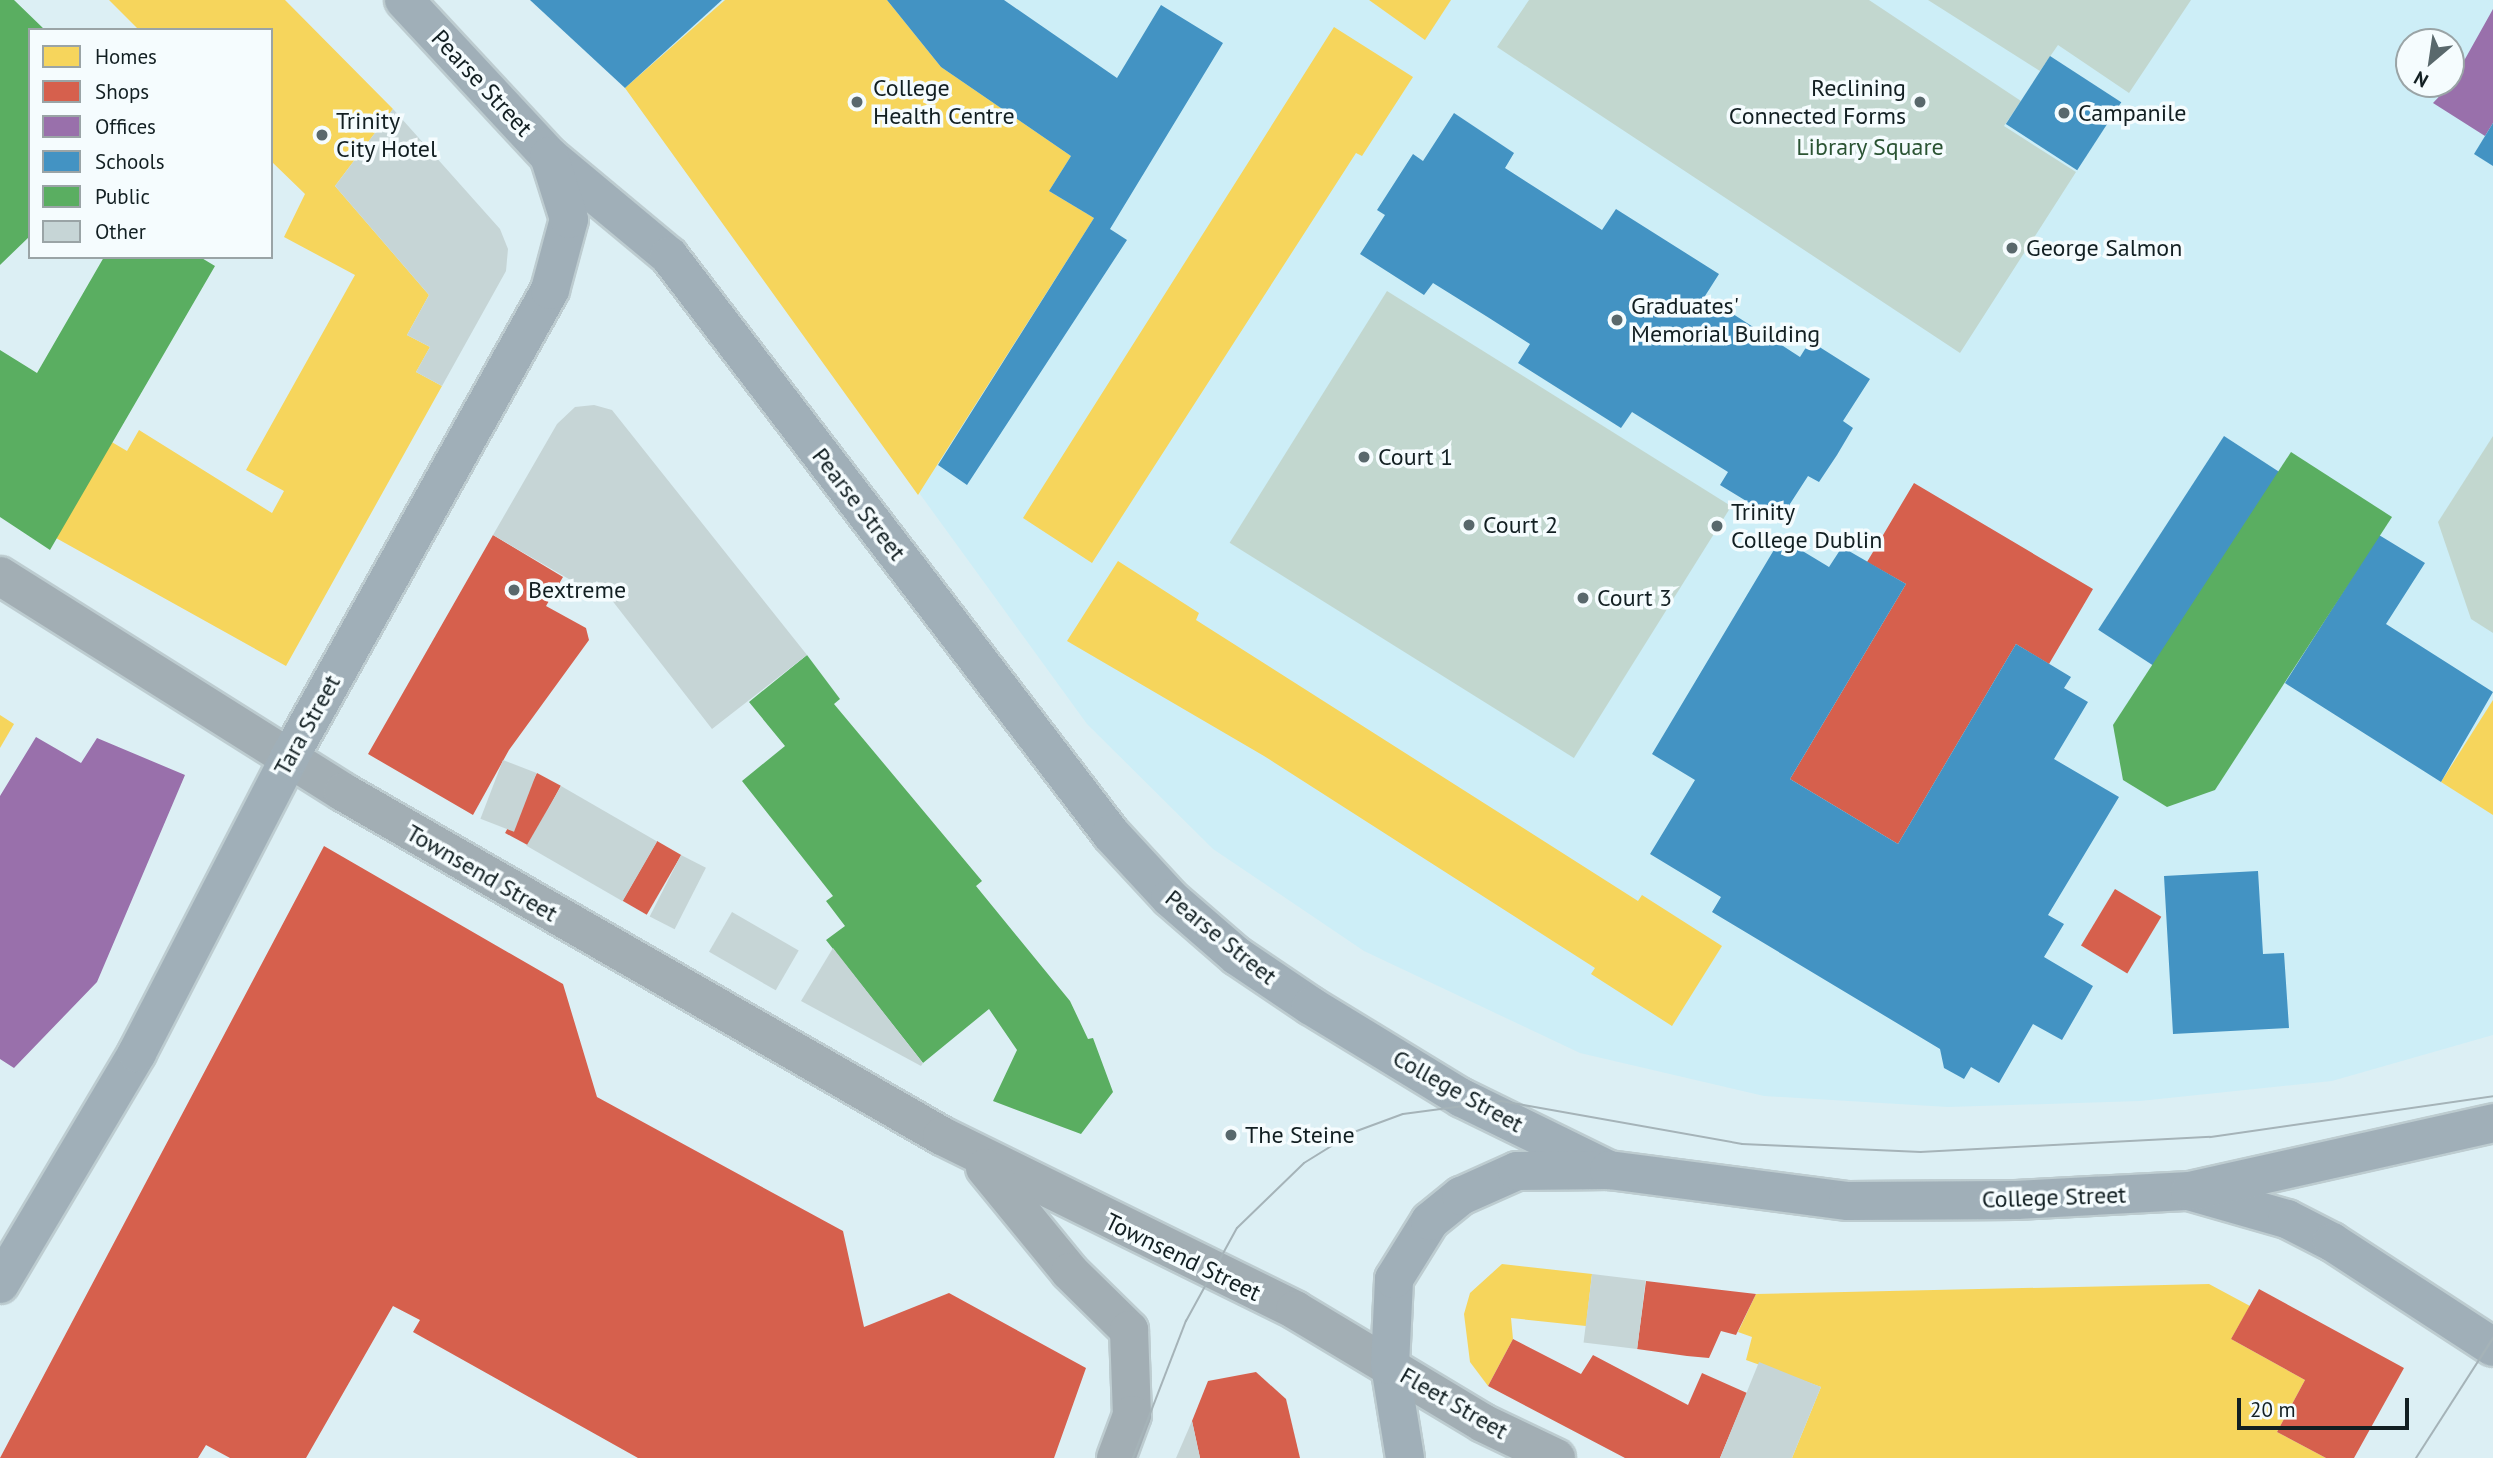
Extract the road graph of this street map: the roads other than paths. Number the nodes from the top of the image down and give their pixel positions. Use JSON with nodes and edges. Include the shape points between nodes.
{"nodes":[{"id":1,"x":404,"y":0,"type":"edge"},
{"id":2,"x":549,"y":156,"type":"junction"},
{"id":3,"x":0,"y":576,"type":"edge"},
{"id":4,"x":289,"y":758,"type":"junction"},
{"id":5,"x":1311,"y":1006,"type":"joint"},
{"id":6,"x":2493,"y":1123,"type":"edge"},
{"id":7,"x":973,"y":1153,"type":"junction"},
{"id":8,"x":1609,"y":1170,"type":"junction"},
{"id":9,"x":2190,"y":1191,"type":"junction"},
{"id":10,"x":0,"y":1284,"type":"edge"},
{"id":11,"x":2493,"y":1347,"type":"edge"},
{"id":12,"x":1390,"y":1365,"type":"junction"},
{"id":13,"x":1116,"y":1458,"type":"edge"},
{"id":14,"x":1405,"y":1458,"type":"edge"},
{"id":15,"x":1556,"y":1458,"type":"edge"}],
"edges":[{"from":1,"to":2,"type":"main road","name":"Pearse Street"},
{"from":2,"to":4,"type":"main road","name":"Tara Street","via":[[569,219],[550,290]]},
{"from":2,"to":5,"type":"main road","name":"Pearse Street","via":[[669,256],[1111,834],[1237,956]]},
{"from":3,"to":4,"type":"street","name":"Townsend Street"},
{"from":4,"to":7,"type":"street","name":"Townsend Street"},
{"from":4,"to":10,"type":"main road","name":"Tara Street","via":[[137,1052]]},
{"from":5,"to":8,"type":"main road","name":"College Street","via":[[1462,1098]]},
{"from":6,"to":9,"type":"main road","name":"College Street"},
{"from":7,"to":12,"type":"street","name":"Townsend Street","via":[[1295,1310]]},
{"from":7,"to":13,"type":"street","name":"Townsend Street","via":[[1070,1272],[1129,1330],[1132,1415]]},
{"from":8,"to":9,"type":"main road","name":"College Street","via":[[1848,1200]]},
{"from":8,"to":12,"type":"main road","name":"College Street","via":[[1517,1171],[1461,1196],[1430,1221],[1405,1252],[1394,1279]]},
{"from":9,"to":11,"type":"main road","via":[[2287,1219],[2342,1247]]},
{"from":12,"to":14,"type":"main road","name":"College Street"},
{"from":12,"to":15,"type":"street","name":"Fleet Street","via":[[1483,1423]]}]}
